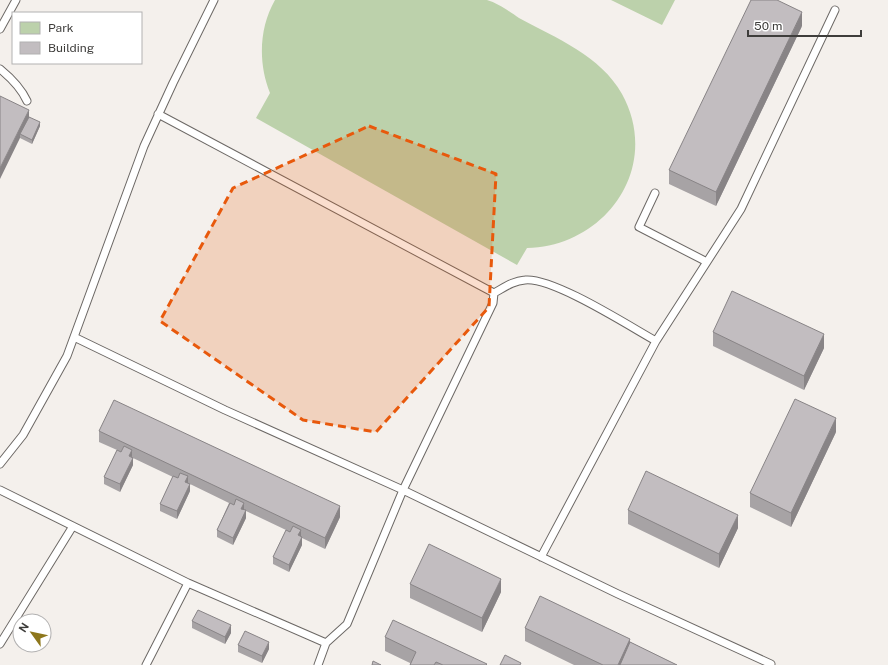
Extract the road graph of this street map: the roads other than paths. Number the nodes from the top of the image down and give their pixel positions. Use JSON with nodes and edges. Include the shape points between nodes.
{"nodes":[{"id":1,"x":16,"y":0,"type":"edge"},
{"id":2,"x":214,"y":0,"type":"edge"},
{"id":3,"x":835,"y":10,"type":"dead end"},
{"id":4,"x":0,"y":29,"type":"edge"},
{"id":5,"x":0,"y":69,"type":"edge"},
{"id":6,"x":27,"y":101,"type":"dead end"},
{"id":7,"x":158,"y":114,"type":"junction"},
{"id":8,"x":655,"y":193,"type":"dead end"},
{"id":9,"x":707,"y":262,"type":"junction"},
{"id":10,"x":494,"y":294,"type":"junction"},
{"id":11,"x":74,"y":337,"type":"junction"},
{"id":12,"x":656,"y":341,"type":"junction"},
{"id":13,"x":0,"y":464,"type":"edge"},
{"id":14,"x":0,"y":490,"type":"edge"},
{"id":15,"x":403,"y":490,"type":"junction"},
{"id":16,"x":73,"y":526,"type":"junction"},
{"id":17,"x":541,"y":557,"type":"junction"},
{"id":18,"x":188,"y":583,"type":"junction"},
{"id":19,"x":326,"y":643,"type":"junction"},
{"id":20,"x":0,"y":644,"type":"edge"},
{"id":21,"x":771,"y":664,"type":"dead end"},
{"id":22,"x":146,"y":665,"type":"edge"},
{"id":23,"x":318,"y":665,"type":"edge"}],
"edges":[{"from":1,"to":4,"type":"lane"},
{"from":2,"to":7,"type":"lane"},
{"from":3,"to":9,"type":"lane","via":[[741,209]]},
{"from":5,"to":6,"type":"lane","via":[[23,92]]},
{"from":7,"to":10,"type":"lane"},
{"from":7,"to":11,"type":"lane"},
{"from":8,"to":9,"type":"lane","via":[[639,227]]},
{"from":9,"to":12,"type":"lane"},
{"from":10,"to":12,"type":"lane","via":[[512,282],[546,282]]},
{"from":10,"to":15,"type":"lane","via":[[493,303]]},
{"from":11,"to":13,"type":"lane","via":[[67,356],[23,435]]},
{"from":11,"to":15,"type":"lane","via":[[225,410]]},
{"from":12,"to":17,"type":"lane"},
{"from":14,"to":16,"type":"lane"},
{"from":15,"to":17,"type":"lane"},
{"from":15,"to":19,"type":"lane","via":[[347,624]]},
{"from":16,"to":18,"type":"lane"},
{"from":16,"to":20,"type":"lane"},
{"from":17,"to":21,"type":"lane"},
{"from":18,"to":19,"type":"lane"},
{"from":18,"to":22,"type":"lane"},
{"from":19,"to":23,"type":"lane"}]}
